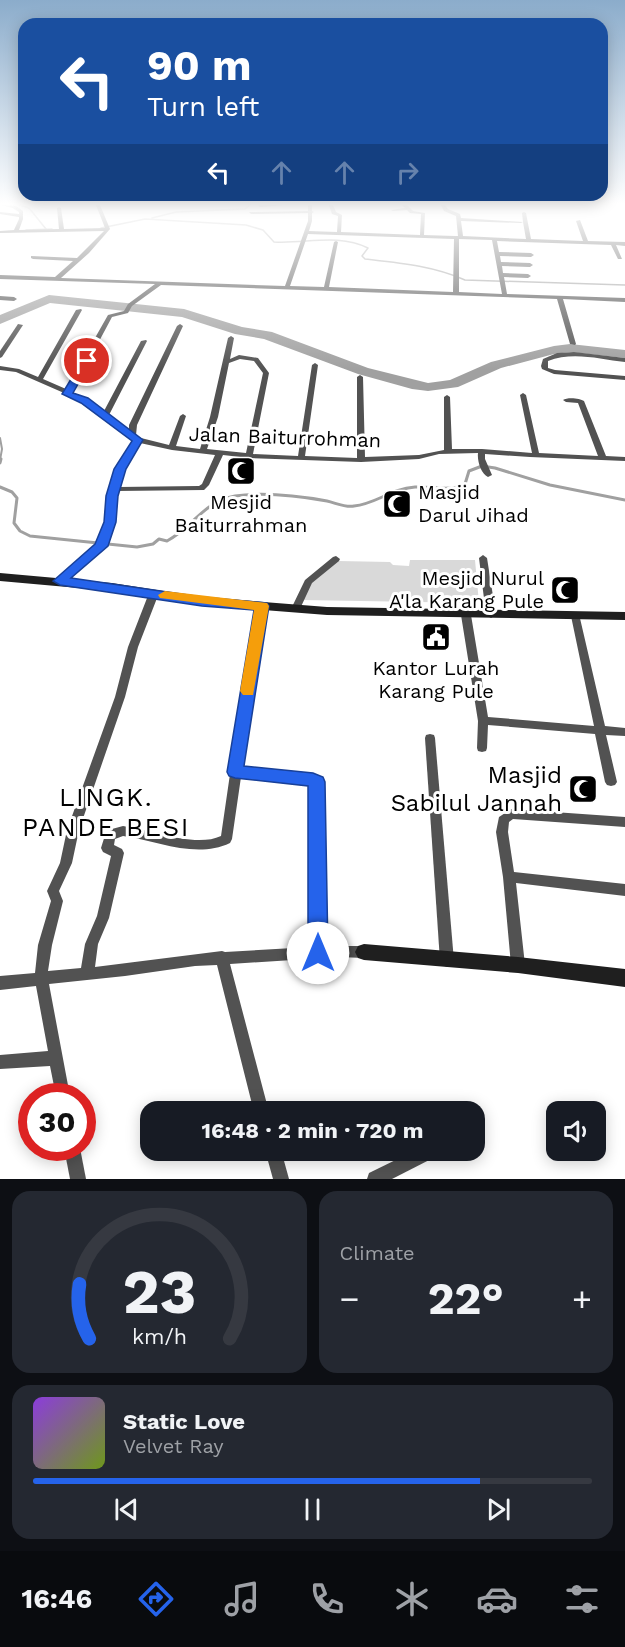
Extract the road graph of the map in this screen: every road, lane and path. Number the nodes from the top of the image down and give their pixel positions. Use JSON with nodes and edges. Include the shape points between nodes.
{"nodes":[{"id":1,"x":78,"y":260,"type":"edge"},
{"id":2,"x":297,"y":260,"type":"edge"},
{"id":3,"x":332,"y":260,"type":"edge"},
{"id":4,"x":457,"y":260,"type":"edge"},
{"id":5,"x":500,"y":260,"type":"edge"},
{"id":6,"x":501,"y":264,"type":"junction"},
{"id":7,"x":530,"y":265,"type":"dead end"},
{"id":8,"x":528,"y":276,"type":"dead end"},
{"id":9,"x":0,"y":277,"type":"edge"},
{"id":10,"x":56,"y":279,"type":"junction"},
{"id":11,"x":503,"y":279,"type":"junction"},
{"id":12,"x":160,"y":283,"type":"junction"},
{"id":13,"x":287,"y":288,"type":"junction"},
{"id":14,"x":326,"y":290,"type":"junction"},
{"id":15,"x":456,"y":294,"type":"junction"},
{"id":16,"x":506,"y":297,"type":"junction"},
{"id":17,"x":0,"y":298,"type":"edge"},
{"id":18,"x":14,"y":298,"type":"dead end"},
{"id":19,"x":560,"y":298,"type":"junction"},
{"id":20,"x":625,"y":300,"type":"edge"},
{"id":21,"x":79,"y":310,"type":"dead end"},
{"id":22,"x":20,"y":325,"type":"dead end"},
{"id":23,"x":180,"y":326,"type":"dead end"},
{"id":24,"x":231,"y":338,"type":"dead end"},
{"id":25,"x":144,"y":340,"type":"dead end"},
{"id":26,"x":573,"y":344,"type":"dead end"},
{"id":27,"x":0,"y":356,"type":"edge"},
{"id":28,"x":625,"y":360,"type":"edge"},
{"id":29,"x":227,"y":362,"type":"junction"},
{"id":30,"x":315,"y":364,"type":"dead end"},
{"id":31,"x":0,"y":368,"type":"edge"},
{"id":32,"x":360,"y":377,"type":"dead end"},
{"id":33,"x":625,"y":378,"type":"edge"},
{"id":34,"x":39,"y":380,"type":"junction"},
{"id":35,"x":67,"y":394,"type":"junction"},
{"id":36,"x":523,"y":395,"type":"dead end"},
{"id":37,"x":447,"y":397,"type":"dead end"},
{"id":38,"x":566,"y":400,"type":"dead end"},
{"id":39,"x":105,"y":415,"type":"junction"},
{"id":40,"x":183,"y":416,"type":"dead end"},
{"id":41,"x":135,"y":438,"type":"junction"},
{"id":42,"x":172,"y":448,"type":"junction"},
{"id":43,"x":448,"y":451,"type":"junction"},
{"id":44,"x":483,"y":451,"type":"junction"},
{"id":45,"x":203,"y":452,"type":"junction"},
{"id":46,"x":220,"y":453,"type":"junction"},
{"id":47,"x":536,"y":455,"type":"junction"},
{"id":48,"x":249,"y":456,"type":"junction"},
{"id":49,"x":301,"y":458,"type":"junction"},
{"id":50,"x":603,"y":458,"type":"junction"},
{"id":51,"x":625,"y":459,"type":"edge"},
{"id":52,"x":361,"y":460,"type":"junction"},
{"id":53,"x":485,"y":469,"type":"dead end"},
{"id":54,"x":116,"y":489,"type":"junction"},
{"id":55,"x":483,"y":558,"type":"dead end"},
{"id":56,"x":336,"y":559,"type":"dead end"},
{"id":57,"x":0,"y":577,"type":"edge"},
{"id":58,"x":60,"y":581,"type":"junction"},
{"id":59,"x":154,"y":593,"type":"junction"},
{"id":60,"x":262,"y":606,"type":"junction"},
{"id":61,"x":296,"y":609,"type":"junction"},
{"id":62,"x":466,"y":615,"type":"junction"},
{"id":63,"x":491,"y":615,"type":"junction"},
{"id":64,"x":576,"y":616,"type":"junction"},
{"id":65,"x":625,"y":616,"type":"edge"},
{"id":66,"x":483,"y":721,"type":"junction"},
{"id":67,"x":601,"y":730,"type":"junction"},
{"id":68,"x":625,"y":732,"type":"edge"},
{"id":69,"x":430,"y":738,"type":"dead end"},
{"id":70,"x":482,"y":747,"type":"dead end"},
{"id":71,"x":235,"y":772,"type":"junction"},
{"id":72,"x":611,"y":782,"type":"dead end"},
{"id":73,"x":625,"y":822,"type":"edge"},
{"id":74,"x":509,"y":877,"type":"junction"},
{"id":75,"x":625,"y":890,"type":"edge"},
{"id":76,"x":364,"y":952,"type":"joint"},
{"id":77,"x":318,"y":953,"type":"junction"},
{"id":78,"x":222,"y":957,"type":"junction"},
{"id":79,"x":447,"y":961,"type":"junction"},
{"id":80,"x":518,"y":965,"type":"junction"},
{"id":81,"x":88,"y":973,"type":"junction"},
{"id":82,"x":41,"y":978,"type":"junction"},
{"id":83,"x":625,"y":978,"type":"edge"},
{"id":84,"x":0,"y":983,"type":"edge"},
{"id":85,"x":56,"y":1058,"type":"junction"},
{"id":86,"x":0,"y":1062,"type":"edge"},
{"id":87,"x":61,"y":1083,"type":"edge"},
{"id":88,"x":259,"y":1101,"type":"edge"},
{"id":89,"x":75,"y":1161,"type":"edge"},
{"id":90,"x":276,"y":1161,"type":"edge"},
{"id":91,"x":412,"y":1161,"type":"edge"},
{"id":92,"x":78,"y":1179,"type":"edge"},
{"id":93,"x":281,"y":1179,"type":"edge"},
{"id":94,"x":375,"y":1179,"type":"edge"}],
"edges":[{"from":1,"to":10,"type":"street"},
{"from":2,"to":13,"type":"street"},
{"from":3,"to":14,"type":"street"},
{"from":4,"to":15,"type":"street"},
{"from":5,"to":6,"type":"street"},
{"from":6,"to":7,"type":"street"},
{"from":6,"to":11,"type":"street"},
{"from":8,"to":11,"type":"street"},
{"from":9,"to":10,"type":"street"},
{"from":10,"to":12,"type":"street"},
{"from":11,"to":16,"type":"street"},
{"from":12,"to":13,"type":"street"},
{"from":12,"to":35,"type":"street","via":[[123,313],[110,316]]},
{"from":13,"to":14,"type":"street"},
{"from":14,"to":15,"type":"street"},
{"from":15,"to":16,"type":"street"},
{"from":16,"to":19,"type":"street"},
{"from":17,"to":18,"type":"street"},
{"from":19,"to":20,"type":"street"},
{"from":19,"to":26,"type":"street"},
{"from":21,"to":34,"type":"street"},
{"from":22,"to":27,"type":"street"},
{"from":23,"to":41,"type":"street","via":[[134,425]]},
{"from":24,"to":29,"type":"street"},
{"from":25,"to":39,"type":"street"},
{"from":28,"to":33,"type":"street","via":[[565,354],[545,360],[544,366],[554,372]]},
{"from":29,"to":45,"type":"street"},
{"from":29,"to":48,"type":"street","via":[[239,357],[256,359],[266,373]]},
{"from":30,"to":49,"type":"street"},
{"from":31,"to":34,"type":"street","name":"Jalan Baiturrohman","via":[[17,370]]},
{"from":32,"to":52,"type":"street"},
{"from":34,"to":35,"type":"street","name":"Jalan Baiturrohman"},
{"from":35,"to":39,"type":"street","name":"Jalan Baiturrohman","via":[[85,400]]},
{"from":36,"to":47,"type":"street"},
{"from":37,"to":43,"type":"street"},
{"from":38,"to":50,"type":"street","via":[[582,401]]},
{"from":39,"to":41,"type":"street","name":"Jalan Baiturrohman"},
{"from":40,"to":42,"type":"street"},
{"from":41,"to":42,"type":"street","name":"Jalan Baiturrohman"},
{"from":41,"to":54,"type":"street","via":[[120,469]]},
{"from":42,"to":45,"type":"street","name":"Jalan Baiturrohman"},
{"from":43,"to":44,"type":"street","name":"Jalan Baiturrohman"},
{"from":43,"to":52,"type":"street","name":"Jalan Baiturrohman"},
{"from":44,"to":47,"type":"street","name":"Jalan Baiturrohman"},
{"from":44,"to":53,"type":"street"},
{"from":45,"to":46,"type":"street","name":"Jalan Baiturrohman"},
{"from":46,"to":48,"type":"street","name":"Jalan Baiturrohman"},
{"from":46,"to":54,"type":"street","via":[[201,488]]},
{"from":47,"to":50,"type":"street","name":"Jalan Baiturrohman"},
{"from":48,"to":49,"type":"street","name":"Jalan Baiturrohman"},
{"from":49,"to":52,"type":"street","name":"Jalan Baiturrohman"},
{"from":50,"to":51,"type":"street","name":"Jalan Baiturrohman"},
{"from":54,"to":58,"type":"street","via":[[102,544]]},
{"from":55,"to":63,"type":"street"},
{"from":56,"to":61,"type":"street","via":[[308,582]]},
{"from":57,"to":58,"type":"main road"},
{"from":58,"to":59,"type":"main road"},
{"from":59,"to":60,"type":"main road"},
{"from":59,"to":82,"type":"street","via":[[133,647],[66,863],[53,891],[57,901]]},
{"from":60,"to":61,"type":"main road"},
{"from":60,"to":71,"type":"street"},
{"from":61,"to":62,"type":"main road"},
{"from":62,"to":63,"type":"main road"},
{"from":62,"to":66,"type":"street"},
{"from":63,"to":64,"type":"main road"},
{"from":64,"to":65,"type":"main road"},
{"from":64,"to":67,"type":"street"},
{"from":66,"to":67,"type":"street"},
{"from":66,"to":70,"type":"street"},
{"from":67,"to":68,"type":"street"},
{"from":67,"to":72,"type":"street"},
{"from":69,"to":79,"type":"street"},
{"from":71,"to":77,"type":"street","via":[[316,781]]},
{"from":71,"to":81,"type":"street","via":[[228,834],[222,842],[170,842],[122,831],[110,836],[106,848],[118,853],[103,918],[89,948]]},
{"from":73,"to":74,"type":"street","via":[[511,814],[501,823]]},
{"from":74,"to":75,"type":"street"},
{"from":74,"to":80,"type":"street"},
{"from":76,"to":77,"type":"street"},
{"from":76,"to":79,"type":"main road"},
{"from":77,"to":78,"type":"street"},
{"from":78,"to":81,"type":"street"},
{"from":78,"to":88,"type":"street"},
{"from":79,"to":80,"type":"main road"},
{"from":80,"to":83,"type":"main road"},
{"from":81,"to":82,"type":"street"},
{"from":82,"to":84,"type":"street"},
{"from":82,"to":85,"type":"street"},
{"from":85,"to":86,"type":"street"},
{"from":85,"to":87,"type":"street"},
{"from":89,"to":92,"type":"street"},
{"from":90,"to":93,"type":"street"},
{"from":91,"to":94,"type":"street"}]}
